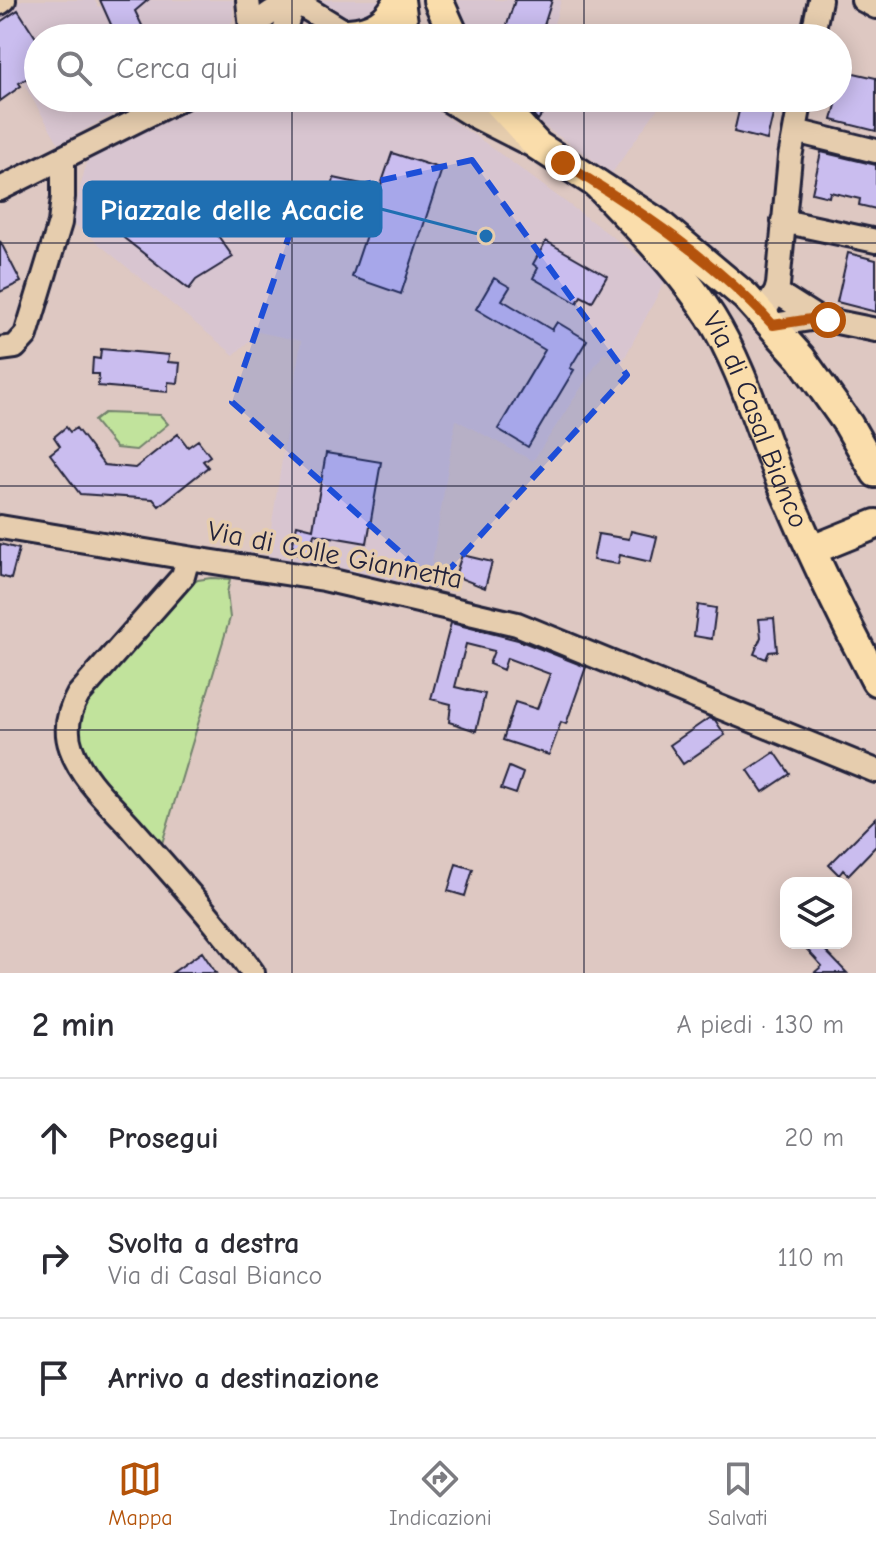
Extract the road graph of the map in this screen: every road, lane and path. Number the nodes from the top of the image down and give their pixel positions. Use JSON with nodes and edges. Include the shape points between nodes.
{"nodes":[{"id":1,"x":248,"y":0,"type":"edge"},
{"id":2,"x":294,"y":0,"type":"edge"},
{"id":3,"x":399,"y":0,"type":"edge"},
{"id":4,"x":438,"y":0,"type":"edge"},
{"id":5,"x":820,"y":0,"type":"edge"},
{"id":6,"x":863,"y":0,"type":"edge"},
{"id":7,"x":876,"y":7,"type":"edge"},
{"id":8,"x":248,"y":24,"type":"edge"},
{"id":9,"x":259,"y":24,"type":"edge"},
{"id":10,"x":286,"y":24,"type":"edge"},
{"id":11,"x":333,"y":24,"type":"edge"},
{"id":12,"x":380,"y":24,"type":"edge"},
{"id":13,"x":403,"y":24,"type":"edge"},
{"id":14,"x":449,"y":24,"type":"edge"},
{"id":15,"x":815,"y":24,"type":"edge"},
{"id":16,"x":155,"y":112,"type":"edge"},
{"id":17,"x":466,"y":112,"type":"edge"},
{"id":18,"x":506,"y":112,"type":"edge"},
{"id":19,"x":798,"y":112,"type":"edge"},
{"id":20,"x":795,"y":131,"type":"junction"},
{"id":21,"x":876,"y":151,"type":"edge"},
{"id":22,"x":549,"y":154,"type":"junction"},
{"id":23,"x":63,"y":159,"type":"junction"},
{"id":24,"x":597,"y":184,"type":"junction"},
{"id":25,"x":0,"y":189,"type":"edge"},
{"id":26,"x":783,"y":221,"type":"junction"},
{"id":27,"x":876,"y":241,"type":"edge"},
{"id":28,"x":771,"y":311,"type":"junction"},
{"id":29,"x":817,"y":318,"type":"junction"},
{"id":30,"x":876,"y":330,"type":"edge"},
{"id":31,"x":0,"y":349,"type":"edge"},
{"id":32,"x":876,"y":473,"type":"edge"},
{"id":33,"x":876,"y":524,"type":"edge"},
{"id":34,"x":0,"y":527,"type":"edge"},
{"id":35,"x":812,"y":550,"type":"junction"},
{"id":36,"x":188,"y":558,"type":"junction"},
{"id":37,"x":876,"y":681,"type":"edge"},
{"id":38,"x":874,"y":769,"type":"edge"},
{"id":39,"x":253,"y":973,"type":"edge"}],
"edges":[{"from":1,"to":8,"type":"street"},
{"from":2,"to":9,"type":"street"},
{"from":2,"to":10,"type":"street"},
{"from":2,"to":11,"type":"street"},
{"from":3,"to":12,"type":"main road"},
{"from":3,"to":13,"type":"main road"},
{"from":4,"to":14,"type":"main road"},
{"from":5,"to":15,"type":"street"},
{"from":6,"to":7,"type":"street"},
{"from":16,"to":23,"type":"street"},
{"from":17,"to":22,"type":"street"},
{"from":18,"to":22,"type":"main road","name":"Via di Casal Bianco"},
{"from":19,"to":20,"type":"street"},
{"from":20,"to":21,"type":"street"},
{"from":20,"to":26,"type":"street"},
{"from":22,"to":24,"type":"main road","name":"Via di Casal Bianco"},
{"from":23,"to":25,"type":"street"},
{"from":23,"to":31,"type":"street","via":[[60,223],[26,335],[15,347]]},
{"from":24,"to":28,"type":"main road","name":"Via di Casal Bianco","via":[[658,223]]},
{"from":24,"to":35,"type":"main road","name":"Via di Casal Bianco","via":[[684,278],[718,329]]},
{"from":26,"to":27,"type":"street"},
{"from":26,"to":28,"type":"street"},
{"from":28,"to":29,"type":"street"},
{"from":28,"to":29,"type":"street"},
{"from":28,"to":32,"type":"main road","name":"Via di Casal Bianco"},
{"from":29,"to":30,"type":"street"},
{"from":33,"to":35,"type":"main road"},
{"from":34,"to":36,"type":"street"},
{"from":35,"to":37,"type":"main road","name":"Via di Casal Bianco"},
{"from":36,"to":38,"type":"street","name":"Via di Colle Giannetta","via":[[324,579],[495,617]]},
{"from":36,"to":39,"type":"street","name":"Via di Colle Giannetta","via":[[183,576],[78,695],[69,719],[69,741],[93,785]]}]}
